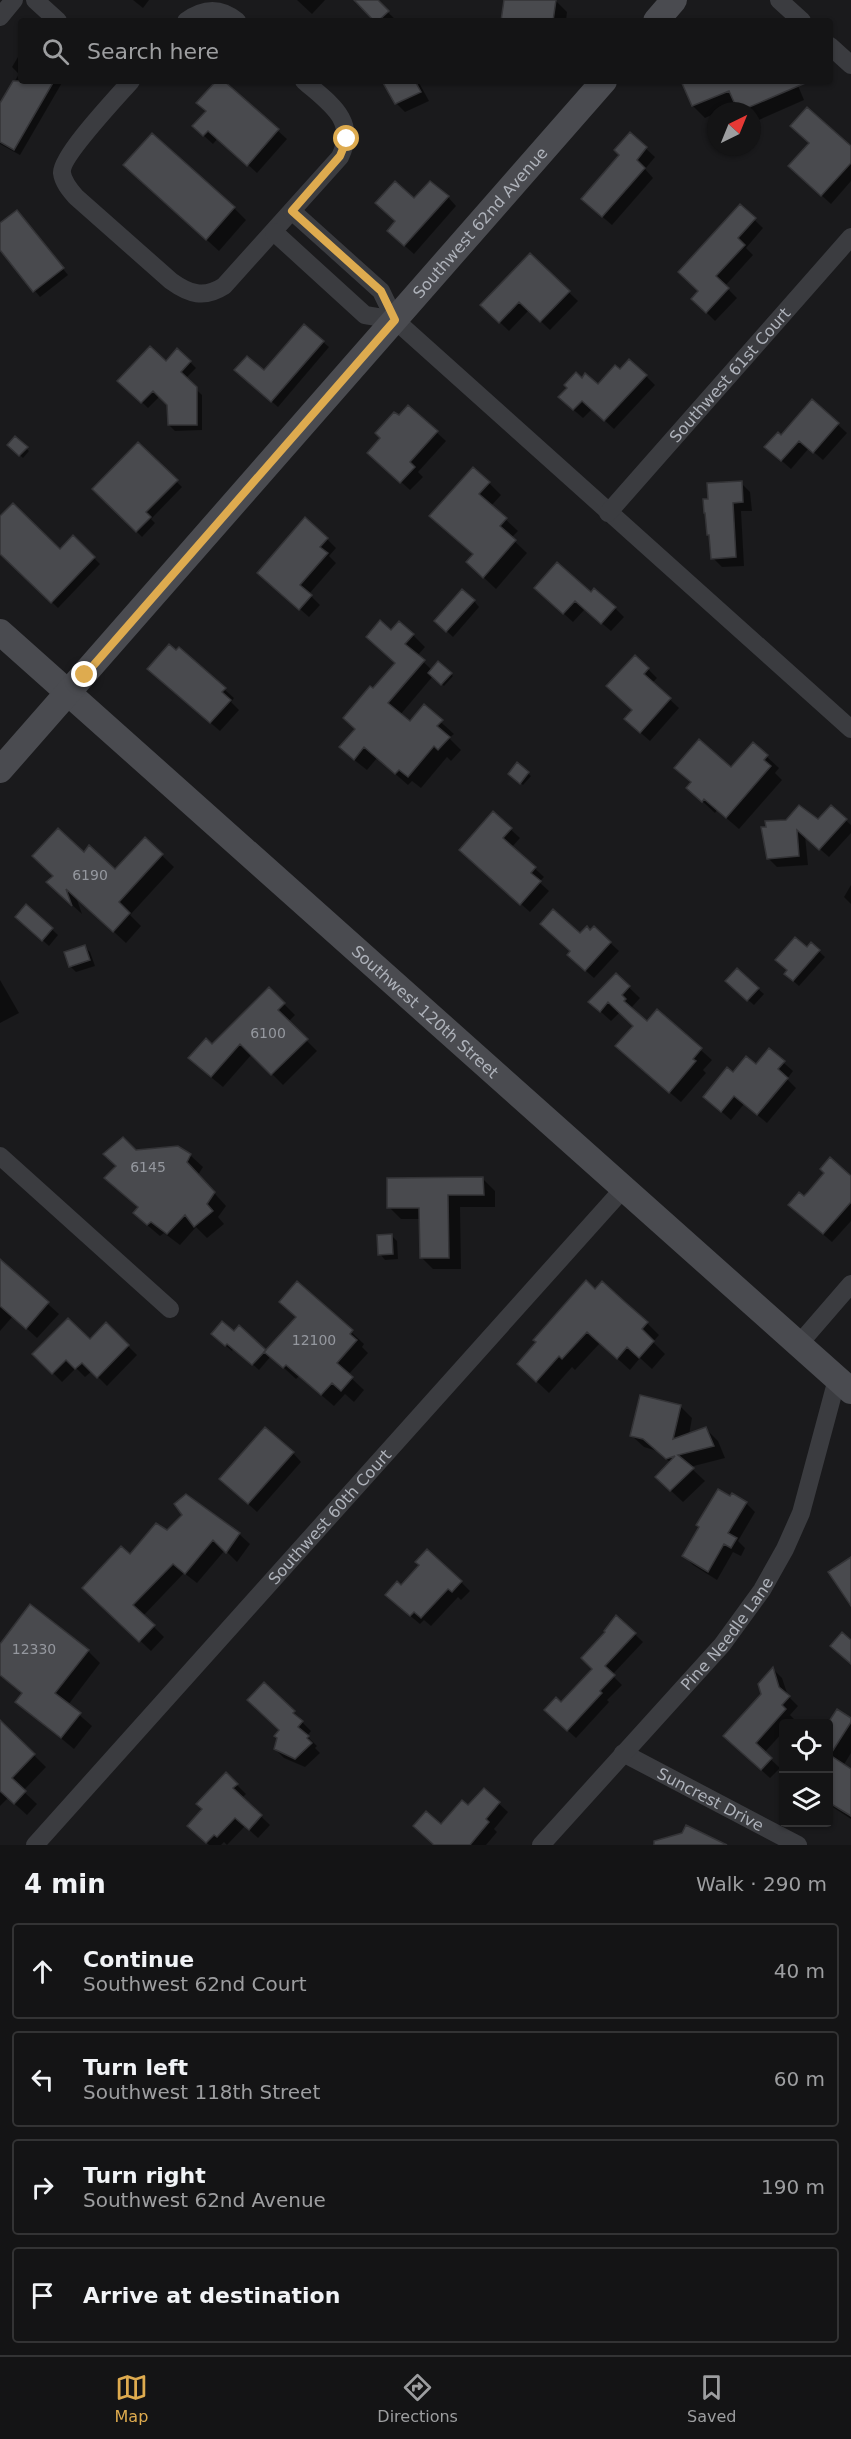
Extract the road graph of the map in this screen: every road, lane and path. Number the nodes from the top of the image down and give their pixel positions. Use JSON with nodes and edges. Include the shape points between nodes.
{"nodes":[{"id":1,"x":14,"y":0,"type":"edge"},
{"id":2,"x":35,"y":0,"type":"edge"},
{"id":3,"x":675,"y":0,"type":"edge"},
{"id":4,"x":779,"y":0,"type":"edge"},
{"id":5,"x":0,"y":17,"type":"edge"},
{"id":6,"x":55,"y":18,"type":"edge"},
{"id":7,"x":191,"y":18,"type":"edge"},
{"id":8,"x":232,"y":18,"type":"edge"},
{"id":9,"x":659,"y":18,"type":"edge"},
{"id":10,"x":799,"y":18,"type":"edge"},
{"id":11,"x":833,"y":49,"type":"edge"},
{"id":12,"x":851,"y":65,"type":"edge"},
{"id":13,"x":126,"y":84,"type":"edge"},
{"id":14,"x":307,"y":84,"type":"edge"},
{"id":15,"x":601,"y":84,"type":"edge"},
{"id":16,"x":292,"y":211,"type":"junction"},
{"id":17,"x":274,"y":232,"type":"junction"},
{"id":18,"x":851,"y":237,"type":"edge"},
{"id":19,"x":395,"y":320,"type":"junction"},
{"id":20,"x":608,"y":513,"type":"junction"},
{"id":21,"x":0,"y":632,"type":"edge"},
{"id":22,"x":68,"y":694,"type":"junction"},
{"id":23,"x":851,"y":729,"type":"edge"},
{"id":24,"x":0,"y":770,"type":"edge"},
{"id":25,"x":0,"y":1156,"type":"edge"},
{"id":26,"x":624,"y":1188,"type":"junction"},
{"id":27,"x":851,"y":1284,"type":"edge"},
{"id":28,"x":170,"y":1309,"type":"dead end"},
{"id":29,"x":799,"y":1344,"type":"junction"},
{"id":30,"x":844,"y":1385,"type":"edge"},
{"id":31,"x":624,"y":1753,"type":"junction"},
{"id":32,"x":35,"y":1845,"type":"edge"},
{"id":33,"x":541,"y":1845,"type":"edge"},
{"id":34,"x":798,"y":1845,"type":"edge"}],
"edges":[{"from":1,"to":5,"type":"street"},
{"from":2,"to":6,"type":"street"},
{"from":3,"to":9,"type":"street"},
{"from":4,"to":10,"type":"street"},
{"from":7,"to":8,"type":"street","via":[[213,9]]},
{"from":11,"to":12,"type":"street"},
{"from":13,"to":17,"type":"street","via":[[72,150],[62,168],[71,192],[171,281],[197,294],[215,292],[224,286]]},
{"from":14,"to":16,"type":"street","via":[[344,122],[345,147]]},
{"from":15,"to":19,"type":"street","name":"Southwest 62nd Avenue"},
{"from":16,"to":17,"type":"street"},
{"from":16,"to":19,"type":"street","via":[[381,291]]},
{"from":17,"to":19,"type":"street","via":[[365,315]]},
{"from":18,"to":20,"type":"street","name":"Southwest 61st Court"},
{"from":19,"to":20,"type":"street"},
{"from":19,"to":22,"type":"street","name":"Southwest 62nd Avenue"},
{"from":20,"to":23,"type":"street"},
{"from":21,"to":22,"type":"street","name":"Southwest 120th Street"},
{"from":22,"to":24,"type":"street","name":"Southwest 62nd Avenue"},
{"from":22,"to":26,"type":"street","name":"Southwest 120th Street"},
{"from":25,"to":28,"type":"street"},
{"from":26,"to":29,"type":"street","name":"Southwest 120th Street"},
{"from":26,"to":32,"type":"street","name":"Southwest 60th Court"},
{"from":27,"to":29,"type":"street"},
{"from":29,"to":30,"type":"street","name":"Southwest 120th Street"},
{"from":30,"to":31,"type":"street","name":"Pine Needle Lane","via":[[801,1513],[775,1568],[722,1644]]},
{"from":31,"to":33,"type":"street","name":"Pine Needle Lane"},
{"from":31,"to":34,"type":"street","name":"Suncrest Drive"}]}
